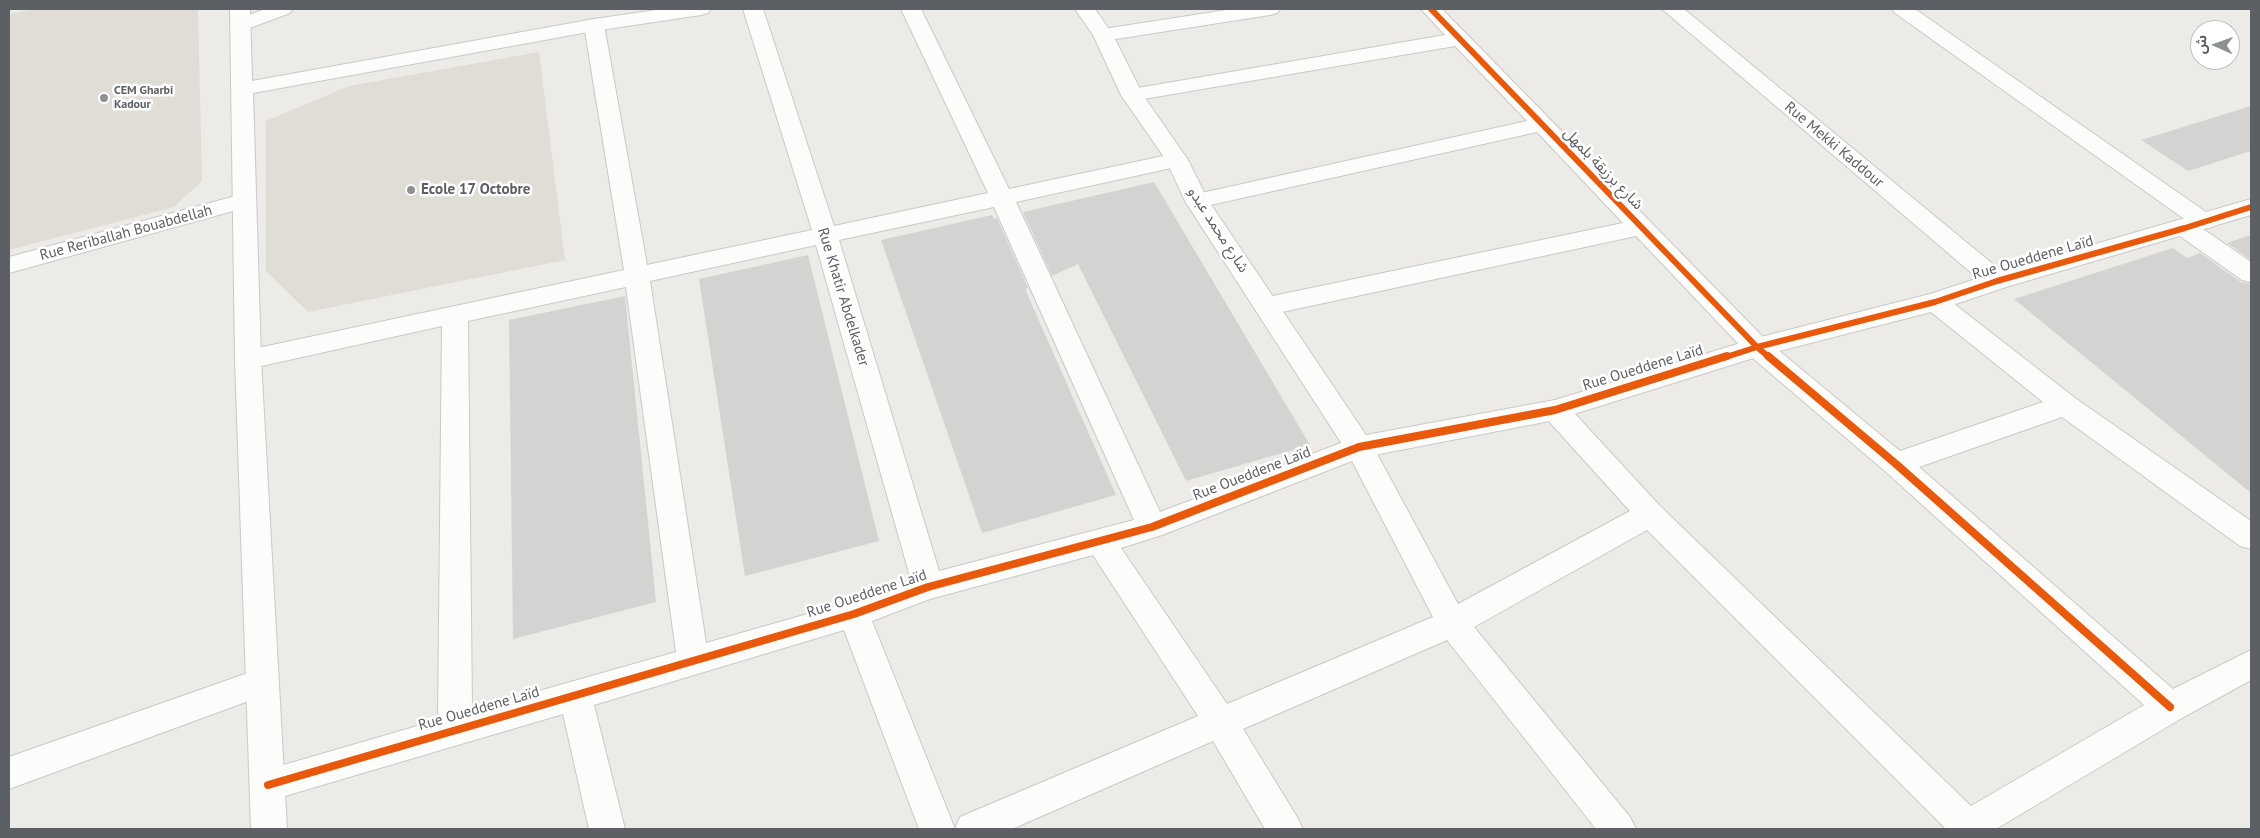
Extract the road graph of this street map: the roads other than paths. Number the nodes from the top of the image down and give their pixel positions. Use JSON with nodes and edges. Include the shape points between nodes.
{"nodes":[{"id":1,"x":283,"y":9,"type":"edge"},
{"id":2,"x":701,"y":9,"type":"edge"},
{"id":3,"x":753,"y":9,"type":"edge"},
{"id":4,"x":911,"y":9,"type":"edge"},
{"id":5,"x":1085,"y":9,"type":"edge"},
{"id":6,"x":1270,"y":9,"type":"edge"},
{"id":7,"x":1431,"y":9,"type":"edge"},
{"id":8,"x":1672,"y":9,"type":"edge"},
{"id":9,"x":1902,"y":9,"type":"edge"},
{"id":10,"x":240,"y":17,"type":"edge"},
{"id":11,"x":594,"y":24,"type":"junction"},
{"id":12,"x":1103,"y":35,"type":"junction"},
{"id":13,"x":1458,"y":39,"type":"junction"},
{"id":14,"x":241,"y":89,"type":"junction"},
{"id":15,"x":1132,"y":95,"type":"junction"},
{"id":16,"x":1541,"y":125,"type":"junction"},
{"id":17,"x":1177,"y":160,"type":"junction"},
{"id":18,"x":1002,"y":198,"type":"junction"},
{"id":19,"x":243,"y":201,"type":"junction"},
{"id":20,"x":1197,"y":201,"type":"junction"},
{"id":21,"x":2251,"y":207,"type":"edge"},
{"id":22,"x":2195,"y":225,"type":"junction"},
{"id":23,"x":1640,"y":227,"type":"junction"},
{"id":24,"x":825,"y":236,"type":"junction"},
{"id":25,"x":9,"y":265,"type":"edge"},
{"id":26,"x":2251,"y":274,"type":"edge"},
{"id":27,"x":637,"y":276,"type":"junction"},
{"id":28,"x":1997,"y":281,"type":"junction"},
{"id":29,"x":1935,"y":302,"type":"junction"},
{"id":30,"x":1268,"y":306,"type":"junction"},
{"id":31,"x":454,"y":315,"type":"junction"},
{"id":32,"x":1757,"y":347,"type":"junction"},
{"id":33,"x":248,"y":359,"type":"junction"},
{"id":34,"x":2065,"y":405,"type":"junction"},
{"id":35,"x":1555,"y":410,"type":"junction"},
{"id":36,"x":1359,"y":447,"type":"junction"},
{"id":37,"x":1896,"y":464,"type":"junction"},
{"id":38,"x":1650,"y":514,"type":"junction"},
{"id":39,"x":1152,"y":527,"type":"junction"},
{"id":40,"x":2251,"y":537,"type":"edge"},
{"id":41,"x":1101,"y":542,"type":"junction"},
{"id":42,"x":928,"y":588,"type":"junction"},
{"id":43,"x":854,"y":614,"type":"junction"},
{"id":44,"x":1452,"y":623,"type":"junction"},
{"id":45,"x":693,"y":662,"type":"junction"},
{"id":46,"x":2251,"y":664,"type":"edge"},
{"id":47,"x":262,"y":682,"type":"junction"},
{"id":48,"x":575,"y":696,"type":"junction"},
{"id":49,"x":2170,"y":707,"type":"junction"},
{"id":50,"x":1220,"y":722,"type":"junction"},
{"id":51,"x":455,"y":731,"type":"junction"},
{"id":52,"x":9,"y":773,"type":"edge"},
{"id":53,"x":268,"y":785,"type":"junction"},
{"id":54,"x":1967,"y":828,"type":"edge"},
{"id":55,"x":269,"y":829,"type":"edge"},
{"id":56,"x":607,"y":829,"type":"edge"},
{"id":57,"x":937,"y":829,"type":"edge"},
{"id":58,"x":972,"y":829,"type":"edge"},
{"id":59,"x":1285,"y":829,"type":"edge"},
{"id":60,"x":1618,"y":829,"type":"edge"}],
"edges":[{"from":1,"to":10,"type":"street"},
{"from":2,"to":11,"type":"street"},
{"from":3,"to":24,"type":"street","name":"Rue Khatir Abdelkader"},
{"from":4,"to":18,"type":"street"},
{"from":5,"to":12,"type":"street","name":"شارع محمد عبدو"},
{"from":6,"to":12,"type":"street"},
{"from":7,"to":13,"type":"street","name":"شارع برزيقة بلمهل"},
{"from":8,"to":28,"type":"street","name":"Rue Mekki Kaddour"},
{"from":9,"to":22,"type":"street"},
{"from":10,"to":14,"type":"street"},
{"from":11,"to":14,"type":"street"},
{"from":11,"to":27,"type":"street"},
{"from":12,"to":15,"type":"street","name":"شارع محمد عبدو"},
{"from":13,"to":15,"type":"street"},
{"from":13,"to":16,"type":"street","name":"شارع برزيقة بلمهل"},
{"from":14,"to":19,"type":"street"},
{"from":15,"to":17,"type":"street","name":"شارع محمد عبدو"},
{"from":16,"to":20,"type":"street"},
{"from":16,"to":23,"type":"street","name":"شارع برزيقة بلمهل"},
{"from":17,"to":18,"type":"street"},
{"from":17,"to":20,"type":"street","name":"شارع محمد عبدو"},
{"from":18,"to":24,"type":"street"},
{"from":18,"to":39,"type":"street"},
{"from":19,"to":25,"type":"street","name":"Rue Reriballah Bouabdellah"},
{"from":19,"to":33,"type":"street"},
{"from":20,"to":30,"type":"street","name":"شارع محمد عبدو"},
{"from":21,"to":22,"type":"street","name":"Rue Oueddene Laïd"},
{"from":22,"to":26,"type":"street"},
{"from":22,"to":28,"type":"street","name":"Rue Oueddene Laïd"},
{"from":23,"to":30,"type":"street"},
{"from":23,"to":32,"type":"street","name":"شارع برزيقة بلمهل"},
{"from":24,"to":27,"type":"street"},
{"from":24,"to":42,"type":"street","name":"Rue Khatir Abdelkader"},
{"from":27,"to":31,"type":"street"},
{"from":27,"to":45,"type":"street"},
{"from":28,"to":29,"type":"street","name":"Rue Oueddene Laïd"},
{"from":29,"to":32,"type":"street","name":"Rue Oueddene Laïd"},
{"from":29,"to":34,"type":"street"},
{"from":30,"to":36,"type":"street","name":"شارع محمد عبدو"},
{"from":31,"to":33,"type":"street"},
{"from":31,"to":51,"type":"street"},
{"from":32,"to":35,"type":"street","name":"Rue Oueddene Laïd"},
{"from":32,"to":37,"type":"street","name":"شارع برزيقة بلمهل"},
{"from":33,"to":47,"type":"street"},
{"from":34,"to":37,"type":"street"},
{"from":34,"to":40,"type":"street"},
{"from":35,"to":36,"type":"street","name":"Rue Oueddene Laïd"},
{"from":35,"to":38,"type":"street"},
{"from":36,"to":39,"type":"street","name":"Rue Oueddene Laïd"},
{"from":36,"to":44,"type":"street","name":"شارع محمد عبدو"},
{"from":37,"to":49,"type":"street","name":"شارع برزيقة بلمهل"},
{"from":38,"to":44,"type":"street"},
{"from":38,"to":54,"type":"street"},
{"from":39,"to":41,"type":"street","name":"Rue Oueddene Laïd"},
{"from":41,"to":42,"type":"street","name":"Rue Oueddene Laïd"},
{"from":41,"to":50,"type":"street"},
{"from":42,"to":43,"type":"street","name":"Rue Oueddene Laïd"},
{"from":43,"to":45,"type":"street","name":"Rue Oueddene Laïd"},
{"from":43,"to":57,"type":"street"},
{"from":44,"to":50,"type":"street"},
{"from":44,"to":60,"type":"street","name":"شارع محمد عبدو"},
{"from":45,"to":48,"type":"street","name":"Rue Oueddene Laïd"},
{"from":46,"to":49,"type":"street"},
{"from":47,"to":52,"type":"street"},
{"from":47,"to":53,"type":"street"},
{"from":48,"to":51,"type":"street","name":"Rue Oueddene Laïd"},
{"from":48,"to":56,"type":"street"},
{"from":49,"to":54,"type":"street"},
{"from":50,"to":58,"type":"street"},
{"from":50,"to":59,"type":"street"},
{"from":51,"to":53,"type":"street","name":"Rue Oueddene Laïd"},
{"from":53,"to":55,"type":"street"}]}
